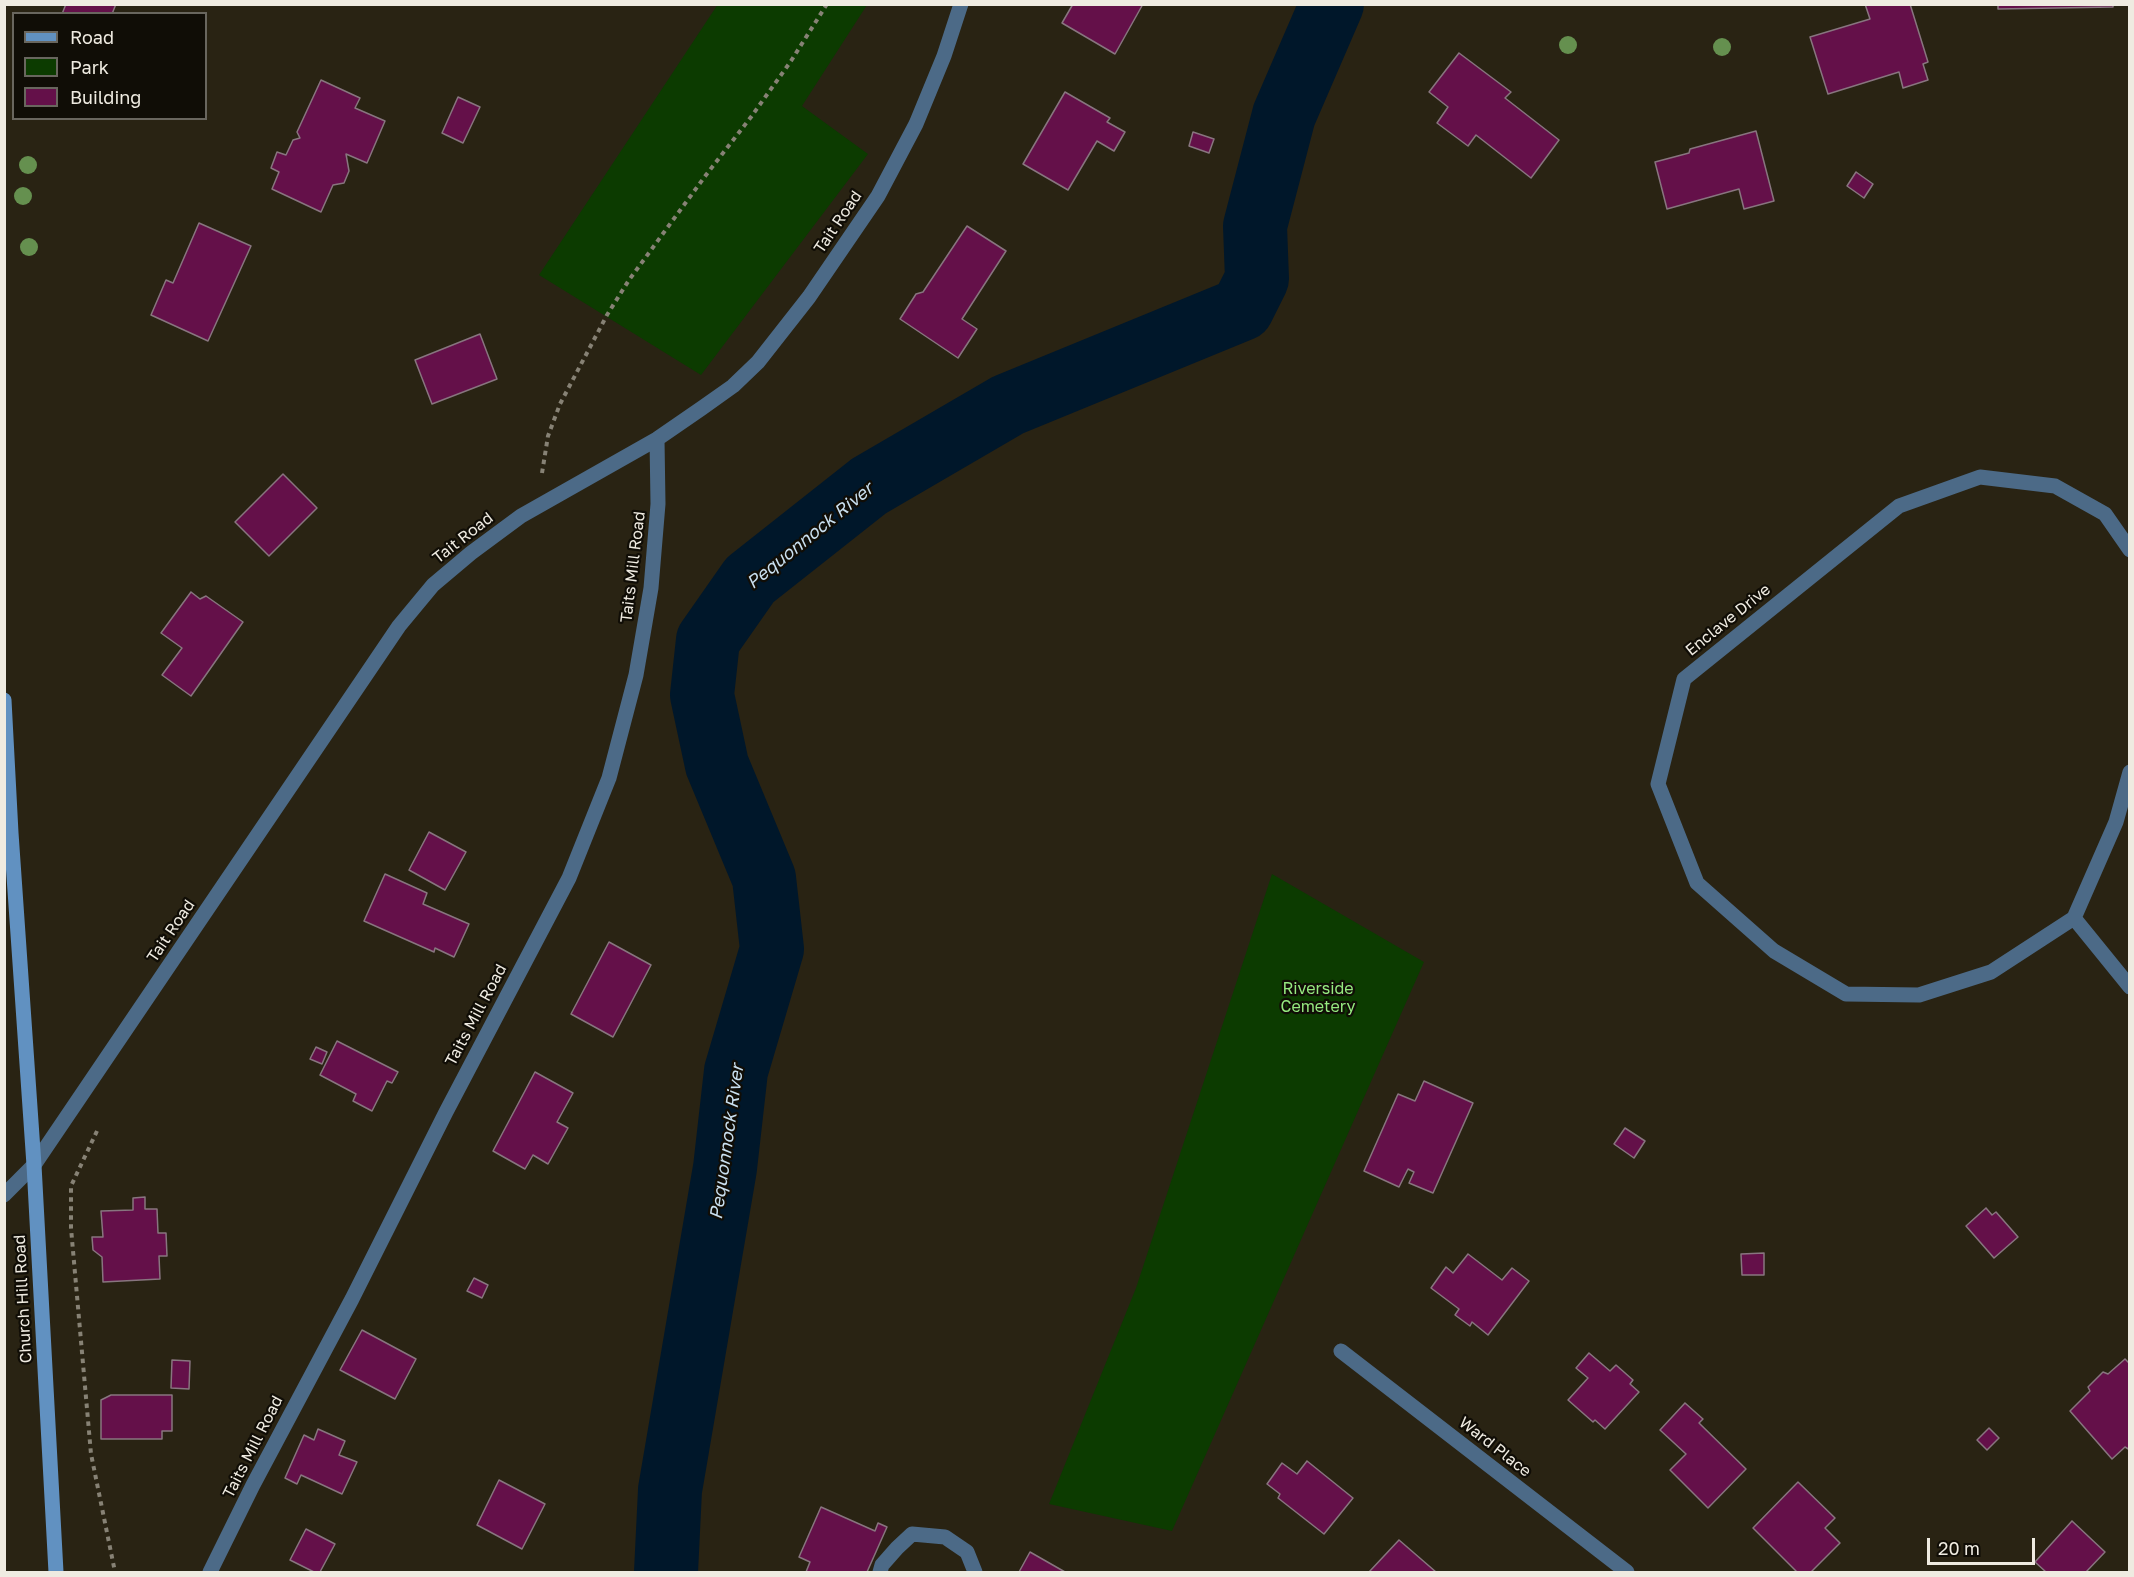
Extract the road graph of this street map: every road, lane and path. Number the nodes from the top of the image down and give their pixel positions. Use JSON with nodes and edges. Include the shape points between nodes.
{"nodes":[{"id":1,"x":827,"y":4,"type":"edge"},
{"id":2,"x":962,"y":4,"type":"edge"},
{"id":3,"x":657,"y":439,"type":"junction"},
{"id":4,"x":541,"y":503,"type":"junction"},
{"id":5,"x":2130,"y":550,"type":"edge"},
{"id":6,"x":4,"y":700,"type":"edge"},
{"id":7,"x":2130,"y":772,"type":"edge"},
{"id":8,"x":2074,"y":918,"type":"junction"},
{"id":9,"x":2130,"y":987,"type":"edge"},
{"id":10,"x":97,"y":1131,"type":"dead end"},
{"id":11,"x":34,"y":1165,"type":"junction"},
{"id":12,"x":4,"y":1195,"type":"edge"},
{"id":13,"x":1341,"y":1351,"type":"dead end"},
{"id":14,"x":56,"y":1572,"type":"edge"},
{"id":15,"x":115,"y":1572,"type":"edge"},
{"id":16,"x":210,"y":1572,"type":"edge"},
{"id":17,"x":880,"y":1572,"type":"edge"},
{"id":18,"x":975,"y":1572,"type":"edge"},
{"id":19,"x":1627,"y":1572,"type":"edge"}],
"edges":[{"from":1,"to":4,"type":"path","via":[[791,61],[607,315],[548,435]]},
{"from":2,"to":3,"type":"street","name":"Tait Road","via":[[916,124],[878,196],[809,297],[733,387]]},
{"from":3,"to":4,"type":"street","name":"Tait Road"},
{"from":3,"to":16,"type":"street","name":"Taits Mill Road","via":[[658,504],[651,588],[636,675],[609,778],[569,878]]},
{"from":4,"to":11,"type":"street","name":"Tait Road","via":[[433,585],[399,626]]},
{"from":5,"to":8,"type":"street","name":"Enclave Drive","via":[[2105,514],[2055,486],[1980,477],[1899,506],[1684,679],[1658,784],[1697,883],[1774,951],[1846,994],[1919,995],[1991,972]]},
{"from":6,"to":11,"type":"main road","name":"Church Hill Road"},
{"from":7,"to":8,"type":"street","via":[[2116,822]]},
{"from":8,"to":9,"type":"street"},
{"from":10,"to":15,"type":"path","via":[[71,1186],[71,1228],[91,1454]]},
{"from":11,"to":12,"type":"street","name":"Tait Road"},
{"from":11,"to":14,"type":"main road","name":"Church Hill Road"},
{"from":13,"to":19,"type":"street","name":"Ward Place"},
{"from":17,"to":18,"type":"street","via":[[912,1534],[945,1537],[967,1552]]}]}
